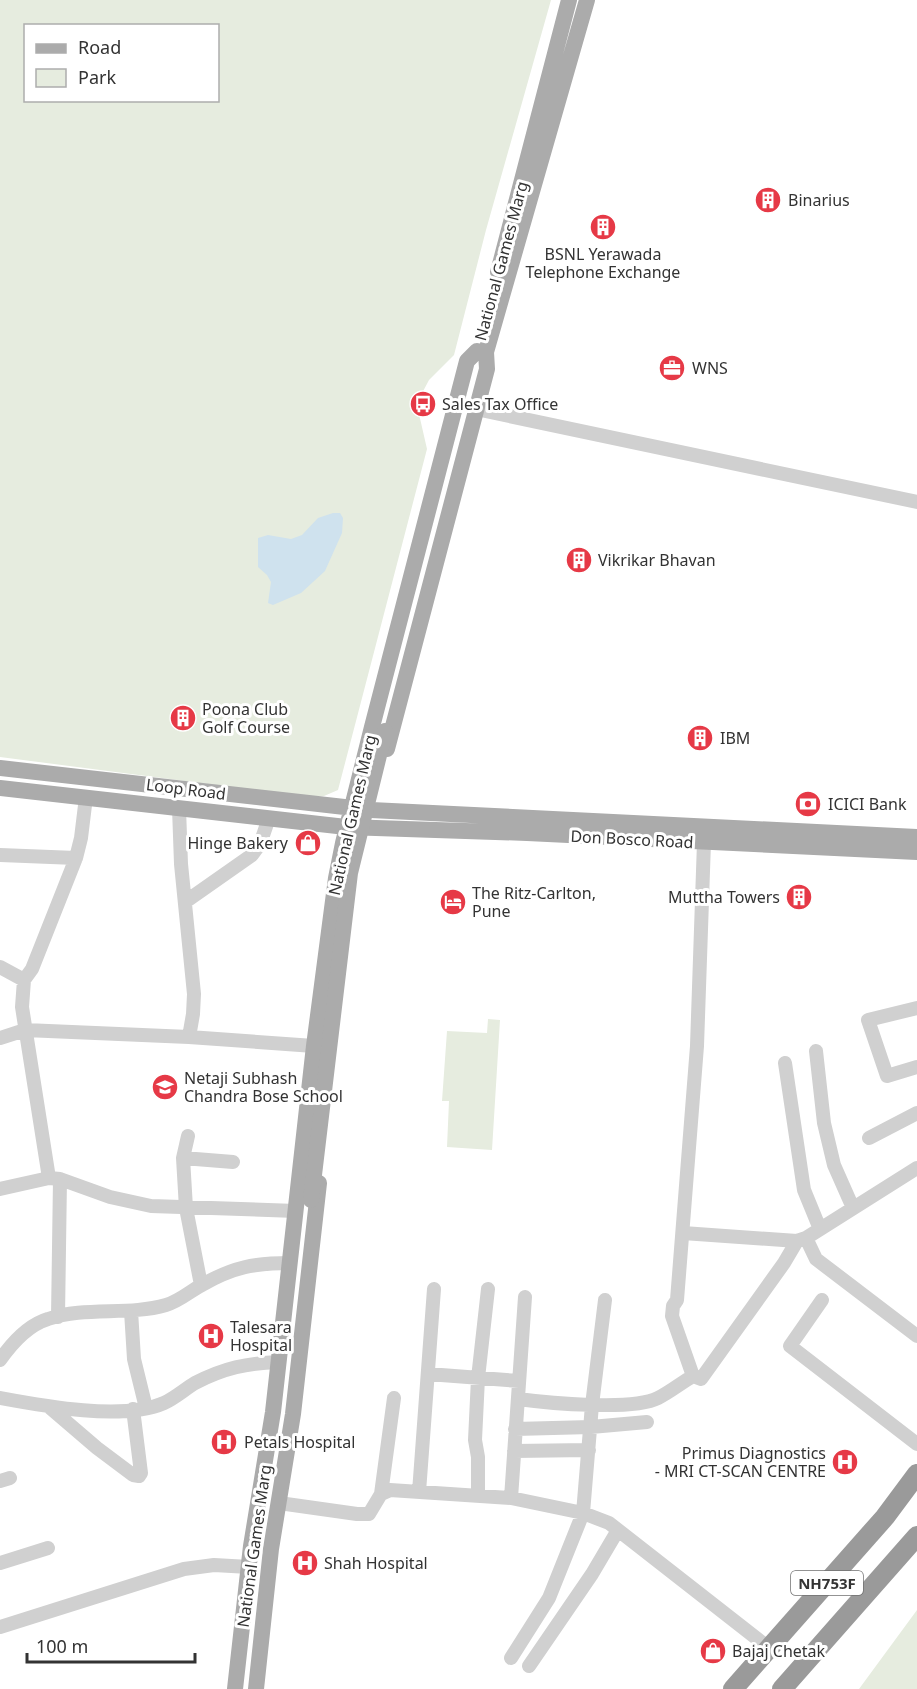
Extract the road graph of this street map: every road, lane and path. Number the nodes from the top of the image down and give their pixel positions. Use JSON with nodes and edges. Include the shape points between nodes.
{"nodes":[{"id":1,"x":569,"y":0,"type":"edge"},
{"id":2,"x":587,"y":0,"type":"edge"},
{"id":3,"x":482,"y":352,"type":"junction"},
{"id":4,"x":476,"y":409,"type":"junction"},
{"id":5,"x":917,"y":502,"type":"edge"},
{"id":6,"x":0,"y":768,"type":"edge"},
{"id":7,"x":0,"y":788,"type":"edge"},
{"id":8,"x":86,"y":797,"type":"junction"},
{"id":9,"x":179,"y":808,"type":"junction"},
{"id":10,"x":351,"y":808,"type":"junction"},
{"id":11,"x":269,"y":818,"type":"junction"},
{"id":12,"x":369,"y":818,"type":"junction"},
{"id":13,"x":346,"y":827,"type":"junction"},
{"id":14,"x":917,"y":837,"type":"edge"},
{"id":15,"x":704,"y":842,"type":"junction"},
{"id":16,"x":917,"y":852,"type":"edge"},
{"id":17,"x":0,"y":855,"type":"edge"},
{"id":18,"x":76,"y":858,"type":"junction"},
{"id":19,"x":336,"y":878,"type":"junction"},
{"id":20,"x":356,"y":880,"type":"junction"},
{"id":21,"x":185,"y":902,"type":"junction"},
{"id":22,"x":0,"y":967,"type":"edge"},
{"id":23,"x":24,"y":980,"type":"junction"},
{"id":24,"x":917,"y":1008,"type":"edge"},
{"id":25,"x":25,"y":1030,"type":"junction"},
{"id":26,"x":189,"y":1036,"type":"junction"},
{"id":27,"x":0,"y":1038,"type":"edge"},
{"id":28,"x":314,"y":1046,"type":"junction"},
{"id":29,"x":816,"y":1051,"type":"dead end"},
{"id":30,"x":785,"y":1063,"type":"dead end"},
{"id":31,"x":917,"y":1067,"type":"edge"},
{"id":32,"x":917,"y":1113,"type":"edge"},
{"id":33,"x":188,"y":1136,"type":"dead end"},
{"id":34,"x":869,"y":1138,"type":"dead end"},
{"id":35,"x":183,"y":1158,"type":"junction"},
{"id":36,"x":232,"y":1162,"type":"dead end"},
{"id":37,"x":917,"y":1168,"type":"edge"},
{"id":38,"x":55,"y":1178,"type":"junction"},
{"id":39,"x":0,"y":1189,"type":"edge"},
{"id":40,"x":308,"y":1198,"type":"junction"},
{"id":41,"x":186,"y":1208,"type":"junction"},
{"id":42,"x":853,"y":1208,"type":"junction"},
{"id":43,"x":296,"y":1211,"type":"junction"},
{"id":44,"x":820,"y":1229,"type":"junction"},
{"id":45,"x":683,"y":1233,"type":"junction"},
{"id":46,"x":801,"y":1240,"type":"junction"},
{"id":47,"x":290,"y":1263,"type":"junction"},
{"id":48,"x":201,"y":1285,"type":"junction"},
{"id":49,"x":434,"y":1289,"type":"dead end"},
{"id":50,"x":488,"y":1289,"type":"dead end"},
{"id":51,"x":525,"y":1296,"type":"dead end"},
{"id":52,"x":605,"y":1300,"type":"dead end"},
{"id":53,"x":822,"y":1300,"type":"dead end"},
{"id":54,"x":131,"y":1311,"type":"junction"},
{"id":55,"x":58,"y":1317,"type":"junction"},
{"id":56,"x":917,"y":1336,"type":"edge"},
{"id":57,"x":0,"y":1360,"type":"edge"},
{"id":58,"x":279,"y":1362,"type":"junction"},
{"id":59,"x":429,"y":1374,"type":"junction"},
{"id":60,"x":693,"y":1376,"type":"junction"},
{"id":61,"x":478,"y":1378,"type":"junction"},
{"id":62,"x":519,"y":1381,"type":"junction"},
{"id":63,"x":0,"y":1398,"type":"edge"},
{"id":64,"x":394,"y":1398,"type":"dead end"},
{"id":65,"x":519,"y":1399,"type":"junction"},
{"id":66,"x":47,"y":1405,"type":"junction"},
{"id":67,"x":592,"y":1405,"type":"junction"},
{"id":68,"x":139,"y":1408,"type":"junction"},
{"id":69,"x":646,"y":1422,"type":"dead end"},
{"id":70,"x":591,"y":1427,"type":"junction"},
{"id":71,"x":515,"y":1429,"type":"junction"},
{"id":72,"x":917,"y":1444,"type":"edge"},
{"id":73,"x":589,"y":1450,"type":"junction"},
{"id":74,"x":514,"y":1451,"type":"junction"},
{"id":75,"x":917,"y":1474,"type":"edge"},
{"id":76,"x":419,"y":1492,"type":"junction"},
{"id":77,"x":381,"y":1494,"type":"junction"},
{"id":78,"x":478,"y":1496,"type":"junction"},
{"id":79,"x":511,"y":1498,"type":"junction"},
{"id":80,"x":259,"y":1500,"type":"junction"},
{"id":81,"x":279,"y":1503,"type":"junction"},
{"id":82,"x":582,"y":1513,"type":"junction"},
{"id":83,"x":618,"y":1530,"type":"junction"},
{"id":84,"x":917,"y":1536,"type":"edge"},
{"id":85,"x":48,"y":1548,"type":"dead end"},
{"id":86,"x":0,"y":1563,"type":"edge"},
{"id":87,"x":249,"y":1567,"type":"junction"},
{"id":88,"x":0,"y":1628,"type":"edge"},
{"id":89,"x":770,"y":1648,"type":"junction"},
{"id":90,"x":511,"y":1658,"type":"dead end"},
{"id":91,"x":529,"y":1666,"type":"dead end"},
{"id":92,"x":235,"y":1689,"type":"edge"},
{"id":93,"x":256,"y":1689,"type":"edge"},
{"id":94,"x":733,"y":1689,"type":"edge"},
{"id":95,"x":782,"y":1689,"type":"edge"}],
"edges":[{"from":1,"to":3,"type":"main road","name":"National Games Marg"},
{"from":2,"to":3,"type":"main road","name":"National Games Marg"},
{"from":3,"to":4,"type":"main road","name":"National Games Marg","via":[[487,369]]},
{"from":3,"to":10,"type":"main road","name":"National Games Marg","via":[[467,361]]},
{"from":3,"to":40,"type":"main road","bridge":true,"via":[[382,730],[350,873]]},
{"from":4,"to":5,"type":"street"},
{"from":4,"to":12,"type":"main road","name":"National Games Marg"},
{"from":6,"to":10,"type":"main road","name":"Loop Road"},
{"from":7,"to":8,"type":"main road","name":"Loop Road"},
{"from":8,"to":9,"type":"main road","name":"Loop Road"},
{"from":8,"to":18,"type":"street"},
{"from":9,"to":11,"type":"main road","name":"Loop Road"},
{"from":9,"to":21,"type":"street"},
{"from":10,"to":12,"type":"main road","name":"Loop Road"},
{"from":10,"to":13,"type":"main road","name":"National Games Marg"},
{"from":11,"to":13,"type":"main road","name":"Loop Road"},
{"from":11,"to":21,"type":"street","via":[[252,855]]},
{"from":12,"to":13,"type":"main road","name":"Don Bosco Road"},
{"from":12,"to":14,"type":"main road","name":"Don Bosco Road"},
{"from":12,"to":15,"type":"main road","name":"Don Bosco Road"},
{"from":12,"to":20,"type":"main road","name":"National Games Marg"},
{"from":13,"to":19,"type":"main road","name":"National Games Marg"},
{"from":15,"to":16,"type":"main road","name":"Don Bosco Road"},
{"from":15,"to":45,"type":"street","via":[[697,1046]]},
{"from":17,"to":18,"type":"street"},
{"from":18,"to":23,"type":"street","via":[[32,969]]},
{"from":19,"to":20,"type":"main road"},
{"from":19,"to":28,"type":"main road","name":"National Games Marg"},
{"from":20,"to":81,"type":"main road","name":"National Games Marg","via":[[292,1424]]},
{"from":21,"to":26,"type":"street","via":[[194,994]]},
{"from":22,"to":23,"type":"street"},
{"from":23,"to":25,"type":"street"},
{"from":24,"to":31,"type":"street","via":[[868,1020],[887,1076]]},
{"from":25,"to":26,"type":"street"},
{"from":25,"to":27,"type":"street"},
{"from":25,"to":38,"type":"street"},
{"from":26,"to":28,"type":"street"},
{"from":28,"to":43,"type":"main road","name":"National Games Marg"},
{"from":29,"to":42,"type":"street","via":[[824,1123],[834,1165]]},
{"from":30,"to":44,"type":"street","via":[[804,1190]]},
{"from":32,"to":34,"type":"street"},
{"from":33,"to":35,"type":"street"},
{"from":35,"to":36,"type":"street"},
{"from":35,"to":41,"type":"street"},
{"from":37,"to":42,"type":"street"},
{"from":38,"to":39,"type":"street"},
{"from":38,"to":41,"type":"street","via":[[130,1203]]},
{"from":38,"to":55,"type":"street"},
{"from":40,"to":80,"type":"main road","via":[[269,1483]]},
{"from":40,"to":81,"type":"main road","via":[[275,1484]]},
{"from":41,"to":43,"type":"street"},
{"from":41,"to":48,"type":"street"},
{"from":42,"to":44,"type":"street"},
{"from":43,"to":47,"type":"main road","name":"National Games Marg"},
{"from":44,"to":46,"type":"street"},
{"from":45,"to":46,"type":"street"},
{"from":45,"to":60,"type":"street","via":[[678,1300],[672,1316]]},
{"from":46,"to":56,"type":"street","via":[[816,1259]]},
{"from":46,"to":60,"type":"street","via":[[705,1375],[701,1379]]},
{"from":47,"to":48,"type":"street","via":[[259,1263]]},
{"from":47,"to":58,"type":"main road","name":"National Games Marg"},
{"from":48,"to":54,"type":"street","via":[[167,1305]]},
{"from":49,"to":59,"type":"street"},
{"from":50,"to":61,"type":"street"},
{"from":51,"to":62,"type":"street"},
{"from":52,"to":67,"type":"street"},
{"from":53,"to":72,"type":"street","via":[[790,1346]]},
{"from":54,"to":55,"type":"street"},
{"from":54,"to":68,"type":"street"},
{"from":55,"to":57,"type":"street","via":[[26,1330]]},
{"from":58,"to":68,"type":"street","via":[[250,1363],[222,1371],[164,1403]]},
{"from":58,"to":80,"type":"main road","name":"National Games Marg"},
{"from":59,"to":61,"type":"street"},
{"from":59,"to":76,"type":"street"},
{"from":60,"to":67,"type":"street","via":[[657,1399]]},
{"from":61,"to":62,"type":"street"},
{"from":61,"to":78,"type":"street"},
{"from":62,"to":65,"type":"street"},
{"from":63,"to":66,"type":"street"},
{"from":64,"to":77,"type":"street"},
{"from":65,"to":67,"type":"street"},
{"from":65,"to":71,"type":"street"},
{"from":66,"to":68,"type":"street","via":[[83,1411]]},
{"from":66,"to":68,"type":"street","via":[[97,1448],[139,1476]]},
{"from":67,"to":70,"type":"street"},
{"from":69,"to":70,"type":"street"},
{"from":70,"to":71,"type":"street"},
{"from":70,"to":73,"type":"street"},
{"from":71,"to":74,"type":"street"},
{"from":73,"to":74,"type":"street"},
{"from":73,"to":82,"type":"street"},
{"from":74,"to":79,"type":"street"},
{"from":75,"to":89,"type":"highway","number":"NH753F","via":[[885,1517]]},
{"from":76,"to":77,"type":"street","via":[[390,1490]]},
{"from":76,"to":78,"type":"street"},
{"from":77,"to":81,"type":"street","via":[[369,1514]]},
{"from":78,"to":79,"type":"street"},
{"from":79,"to":82,"type":"street"},
{"from":80,"to":87,"type":"main road","name":"National Games Marg"},
{"from":81,"to":93,"type":"main road","name":"National Games Marg"},
{"from":82,"to":83,"type":"street"},
{"from":82,"to":90,"type":"street","via":[[549,1598]]},
{"from":83,"to":89,"type":"street"},
{"from":83,"to":91,"type":"street"},
{"from":84,"to":95,"type":"highway","number":"NH753F"},
{"from":85,"to":86,"type":"street"},
{"from":87,"to":88,"type":"street","via":[[214,1565],[184,1569]]},
{"from":87,"to":92,"type":"main road","name":"National Games Marg"},
{"from":89,"to":94,"type":"highway","number":"NH753F"}]}
